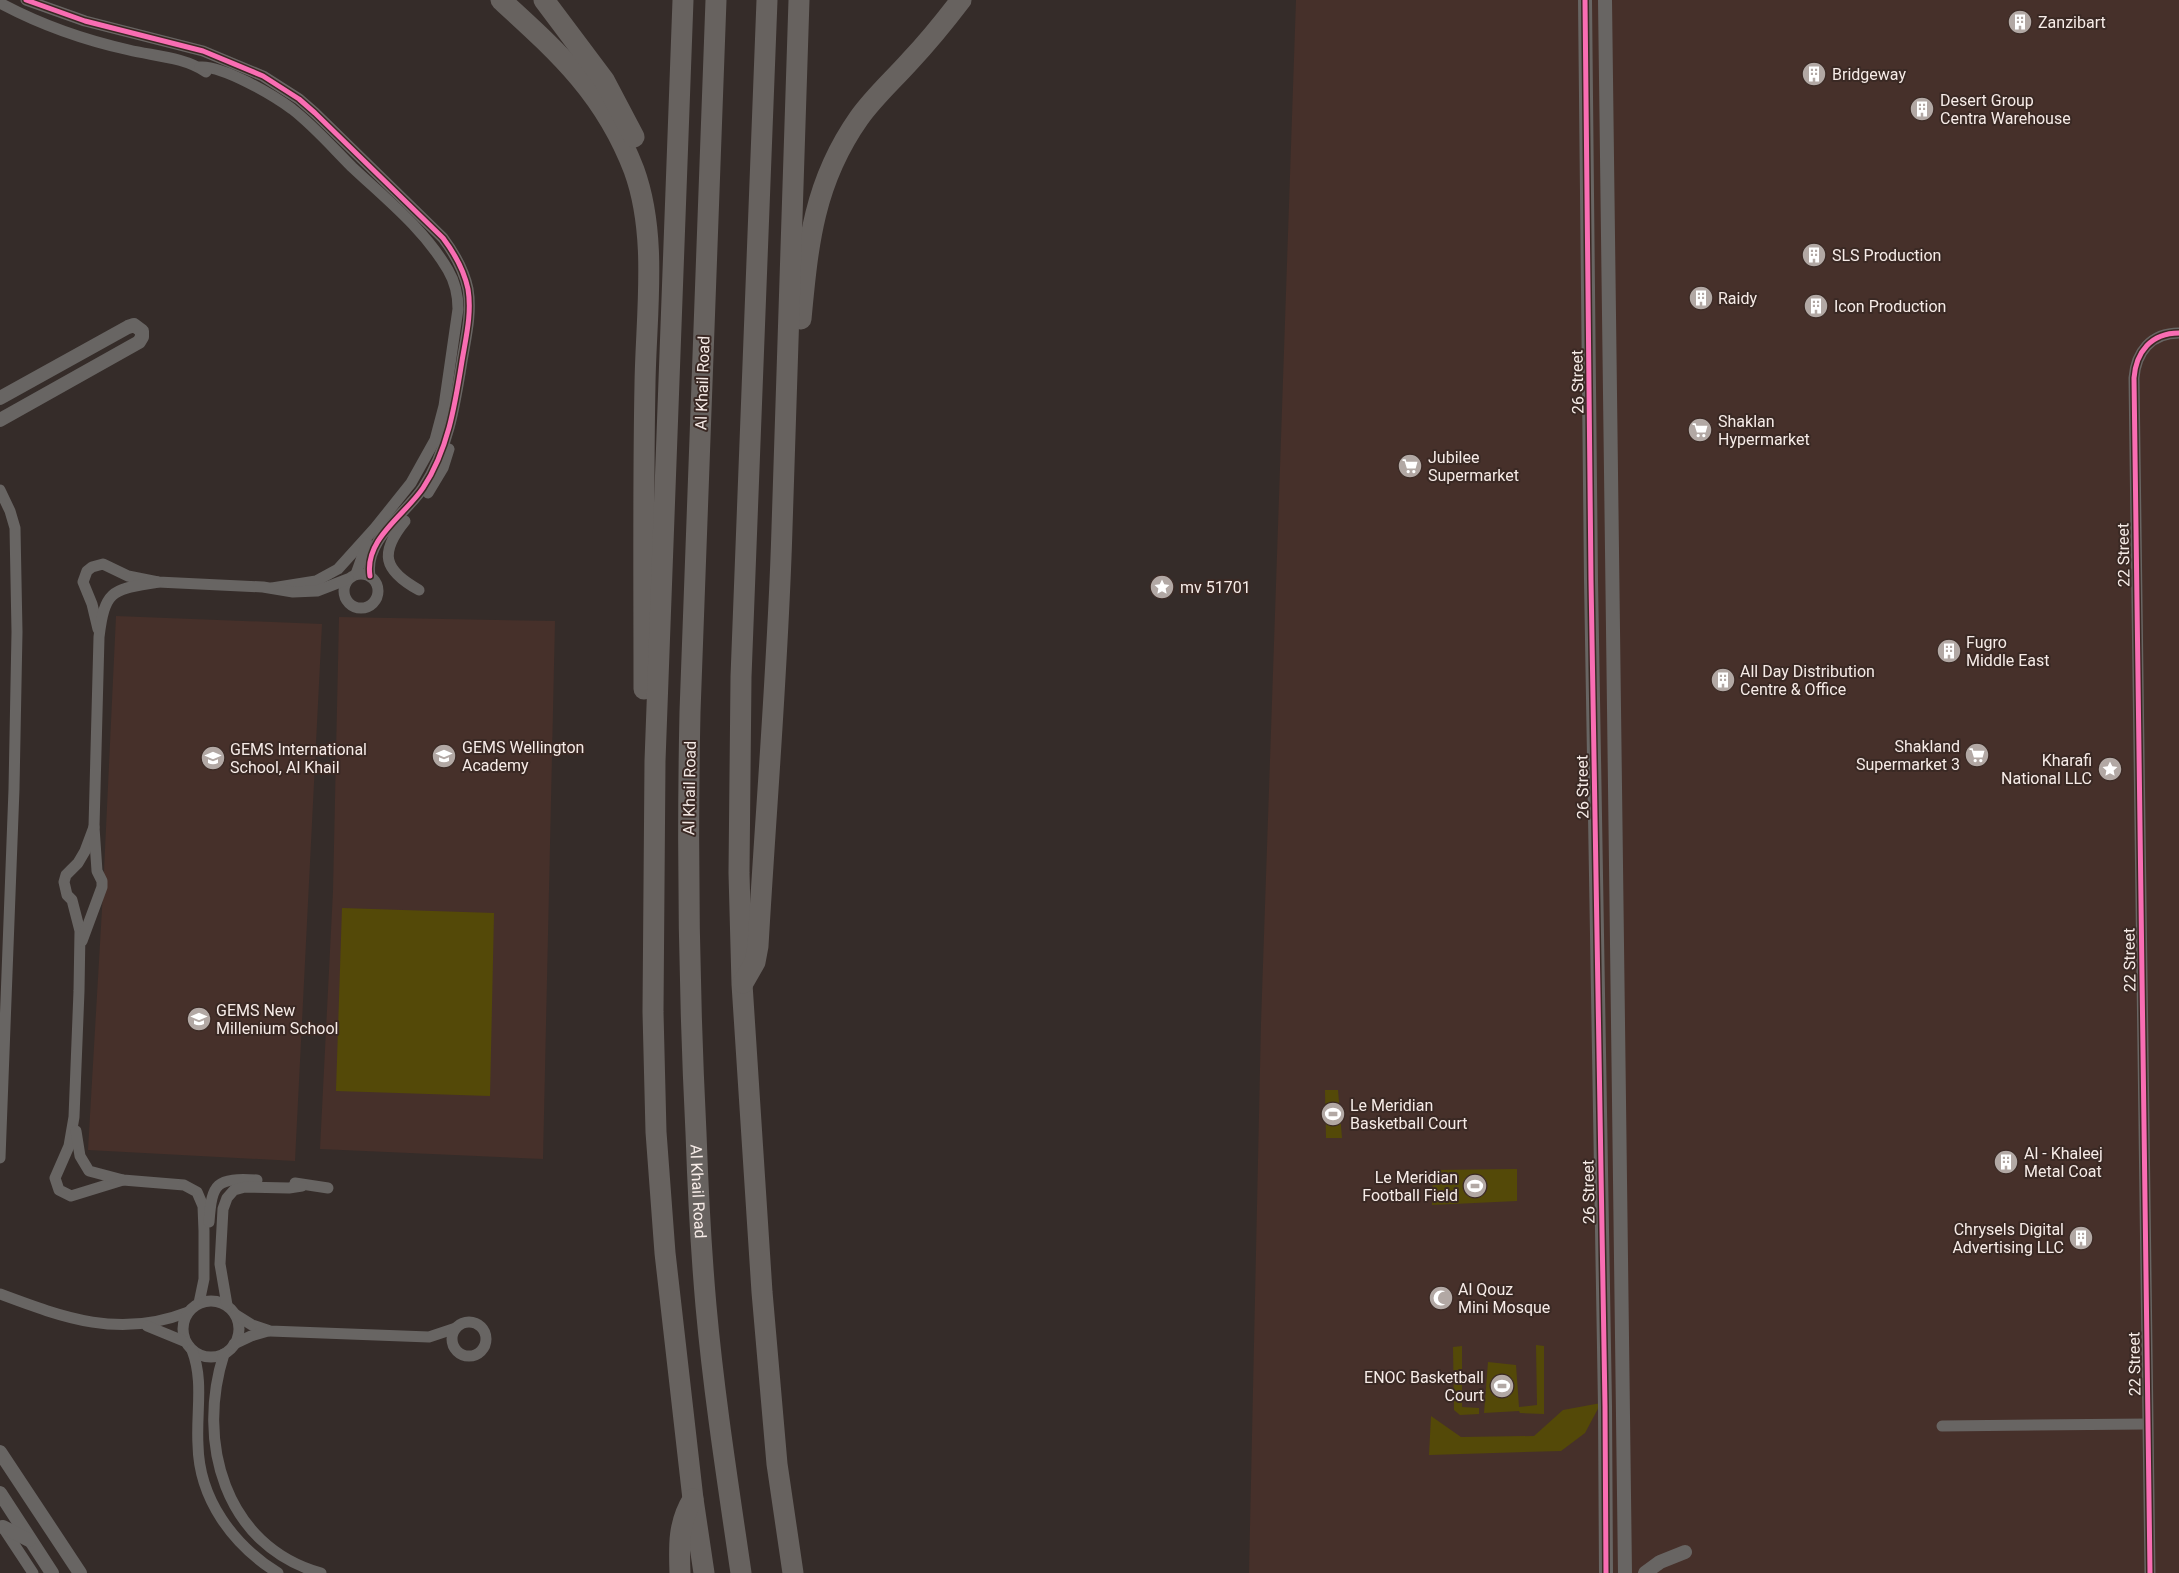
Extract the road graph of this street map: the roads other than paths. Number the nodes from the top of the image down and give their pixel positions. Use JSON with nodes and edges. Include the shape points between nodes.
{"nodes":[{"id":1,"x":26,"y":0,"type":"edge"},
{"id":2,"x":500,"y":0,"type":"edge"},
{"id":3,"x":544,"y":0,"type":"edge"},
{"id":4,"x":683,"y":0,"type":"edge"},
{"id":5,"x":716,"y":0,"type":"edge"},
{"id":6,"x":766,"y":0,"type":"edge"},
{"id":7,"x":799,"y":0,"type":"edge"},
{"id":8,"x":961,"y":0,"type":"edge"},
{"id":9,"x":1585,"y":0,"type":"edge"},
{"id":10,"x":1605,"y":0,"type":"edge"},
{"id":11,"x":0,"y":3,"type":"edge"},
{"id":12,"x":16,"y":5,"type":"edge"},
{"id":13,"x":634,"y":172,"type":"junction"},
{"id":14,"x":2179,"y":333,"type":"edge"},
{"id":15,"x":0,"y":398,"type":"edge"},
{"id":16,"x":0,"y":420,"type":"edge"},
{"id":17,"x":784,"y":426,"type":"junction"},
{"id":18,"x":449,"y":428,"type":"junction"},
{"id":19,"x":0,"y":490,"type":"edge"},
{"id":20,"x":375,"y":528,"type":"junction"},
{"id":21,"x":370,"y":576,"type":"junction"},
{"id":22,"x":352,"y":577,"type":"junction"},
{"id":23,"x":158,"y":582,"type":"junction"},
{"id":24,"x":272,"y":588,"type":"junction"},
{"id":25,"x":419,"y":590,"type":"dead end"},
{"id":26,"x":99,"y":637,"type":"junction"},
{"id":27,"x":655,"y":761,"type":"junction"},
{"id":28,"x":1594,"y":788,"type":"junction"},
{"id":29,"x":1616,"y":793,"type":"junction"},
{"id":30,"x":94,"y":827,"type":"junction"},
{"id":31,"x":80,"y":944,"type":"junction"},
{"id":32,"x":742,"y":984,"type":"junction"},
{"id":33,"x":74,"y":1117,"type":"junction"},
{"id":34,"x":0,"y":1158,"type":"edge"},
{"id":35,"x":123,"y":1180,"type":"junction"},
{"id":36,"x":302,"y":1186,"type":"junction"},
{"id":37,"x":328,"y":1188,"type":"dead end"},
{"id":38,"x":204,"y":1231,"type":"junction"},
{"id":39,"x":0,"y":1294,"type":"edge"},
{"id":40,"x":199,"y":1303,"type":"junction"},
{"id":41,"x":227,"y":1305,"type":"junction"},
{"id":42,"x":188,"y":1312,"type":"junction"},
{"id":43,"x":236,"y":1315,"type":"junction"},
{"id":44,"x":145,"y":1325,"type":"junction"},
{"id":45,"x":456,"y":1328,"type":"junction"},
{"id":46,"x":270,"y":1331,"type":"junction"},
{"id":47,"x":429,"y":1337,"type":"junction"},
{"id":48,"x":234,"y":1344,"type":"junction"},
{"id":49,"x":189,"y":1346,"type":"junction"},
{"id":50,"x":456,"y":1350,"type":"junction"},
{"id":51,"x":224,"y":1354,"type":"junction"},
{"id":52,"x":2148,"y":1424,"type":"junction"},
{"id":53,"x":1942,"y":1426,"type":"dead end"},
{"id":54,"x":0,"y":1452,"type":"edge"},
{"id":55,"x":0,"y":1492,"type":"edge"},
{"id":56,"x":693,"y":1499,"type":"junction"},
{"id":57,"x":2,"y":1525,"type":"edge"},
{"id":58,"x":1605,"y":1529,"type":"junction"},
{"id":59,"x":30,"y":1540,"type":"junction"},
{"id":60,"x":1624,"y":1550,"type":"junction"},
{"id":61,"x":1686,"y":1552,"type":"dead end"},
{"id":62,"x":33,"y":1573,"type":"edge"},
{"id":63,"x":52,"y":1573,"type":"edge"},
{"id":64,"x":80,"y":1573,"type":"edge"},
{"id":65,"x":278,"y":1573,"type":"edge"},
{"id":66,"x":321,"y":1573,"type":"edge"},
{"id":67,"x":680,"y":1573,"type":"edge"},
{"id":68,"x":704,"y":1573,"type":"edge"},
{"id":69,"x":741,"y":1573,"type":"edge"},
{"id":70,"x":793,"y":1573,"type":"edge"},
{"id":71,"x":1606,"y":1573,"type":"edge"},
{"id":72,"x":1625,"y":1573,"type":"edge"},
{"id":73,"x":1645,"y":1573,"type":"edge"},
{"id":74,"x":2150,"y":1573,"type":"edge"}],
"edges":[{"from":1,"to":18,"type":"street","via":[[85,21],[203,51],[263,76],[315,113],[443,238],[462,271],[470,308]]},
{"from":2,"to":13,"type":"highway","via":[[580,76],[611,122]]},
{"from":3,"to":13,"type":"highway","via":[[617,101],[636,144],[638,155]]},
{"from":4,"to":27,"type":"highway"},
{"from":5,"to":69,"type":"highway","name":"Al Khail Road","via":[[690,712],[690,974],[706,1306]]},
{"from":6,"to":32,"type":"highway","via":[[741,687],[739,840]]},
{"from":7,"to":17,"type":"highway"},
{"from":8,"to":17,"type":"highway","via":[[877,95],[831,166],[812,222],[794,401]]},
{"from":9,"to":28,"type":"street","name":"26 Street"},
{"from":10,"to":29,"type":"street","name":"26 Street"},
{"from":11,"to":12,"type":"street"},
{"from":12,"to":20,"type":"street","via":[[58,30],[200,67],[256,95],[295,121],[412,234],[438,267],[447,284],[451,310],[430,448],[411,484]]},
{"from":13,"to":27,"type":"highway","via":[[644,206],[649,242],[644,394],[644,723],[646,743]]},
{"from":14,"to":52,"type":"street","name":"22 Street","via":[[2160,336],[2144,348],[2136,362],[2134,385]]},
{"from":15,"to":16,"type":"street","via":[[128,327],[134,325],[142,331],[139,342]]},
{"from":17,"to":32,"type":"highway","via":[[781,557],[758,946],[752,970]]},
{"from":18,"to":21,"type":"street","via":[[424,486],[376,543],[370,559]]},
{"from":18,"to":25,"type":"street","via":[[450,445],[443,468],[430,491],[396,533],[389,548],[394,573]]},
{"from":19,"to":34,"type":"street","via":[[14,528],[16,632],[14,789]]},
{"from":20,"to":22,"type":"street"},
{"from":20,"to":24,"type":"street","via":[[328,576],[303,584]]},
{"from":21,"to":22,"type":"street"},
{"from":21,"to":22,"type":"street","via":[[376,582],[378,593],[374,602],[365,608],[351,605],[345,598],[344,588]]},
{"from":22,"to":24,"type":"street","via":[[326,589],[309,592]]},
{"from":23,"to":24,"type":"street"},
{"from":23,"to":26,"type":"street","via":[[112,594],[105,607]]},
{"from":23,"to":26,"type":"street","via":[[128,576],[103,564],[87,571],[84,588],[95,615]]},
{"from":26,"to":30,"type":"street"},
{"from":27,"to":56,"type":"highway","via":[[653,1012],[656,1132],[665,1252]]},
{"from":28,"to":29,"type":"street","via":[[1606,786]]},
{"from":28,"to":58,"type":"street","name":"26 Street"},
{"from":29,"to":60,"type":"street","name":"26 Street"},
{"from":30,"to":31,"type":"street","via":[[97,871],[102,888]]},
{"from":30,"to":31,"type":"street","via":[[85,851],[64,882],[64,889],[72,900]]},
{"from":31,"to":33,"type":"street"},
{"from":32,"to":70,"type":"highway","via":[[776,1464]]},
{"from":33,"to":35,"type":"street","via":[[78,1151],[85,1166],[89,1171]]},
{"from":33,"to":35,"type":"street","via":[[69,1146],[55,1178],[59,1190],[70,1196],[77,1195]]},
{"from":35,"to":38,"type":"street","via":[[184,1185],[193,1189],[202,1201]]},
{"from":36,"to":37,"type":"street"},
{"from":36,"to":38,"type":"street","via":[[290,1182],[238,1179],[222,1183],[212,1192],[209,1222]]},
{"from":36,"to":41,"type":"street","via":[[245,1187],[234,1190],[226,1198],[220,1264]]},
{"from":38,"to":40,"type":"street","via":[[204,1280]]},
{"from":39,"to":44,"type":"street","via":[[64,1318]]},
{"from":40,"to":41,"type":"street","via":[[213,1300]]},
{"from":40,"to":42,"type":"street"},
{"from":41,"to":43,"type":"street"},
{"from":42,"to":44,"type":"street"},
{"from":42,"to":49,"type":"street","via":[[182,1330]]},
{"from":43,"to":46,"type":"street"},
{"from":43,"to":48,"type":"street","via":[[239,1330]]},
{"from":44,"to":49,"type":"street"},
{"from":45,"to":47,"type":"street"},
{"from":45,"to":50,"type":"street","via":[[452,1339]]},
{"from":45,"to":50,"type":"street","via":[[463,1322],[472,1322],[483,1328],[486,1336],[483,1349],[476,1354],[464,1355]]},
{"from":46,"to":47,"type":"street"},
{"from":46,"to":48,"type":"street"},
{"from":47,"to":50,"type":"street"},
{"from":48,"to":51,"type":"street"},
{"from":49,"to":51,"type":"street","via":[[198,1354],[211,1357]]},
{"from":49,"to":65,"type":"street","via":[[199,1382],[198,1445],[206,1487],[221,1519],[236,1539]]},
{"from":51,"to":66,"type":"street","via":[[216,1387],[213,1423],[216,1453],[228,1492],[241,1516],[270,1546],[293,1562]]},
{"from":52,"to":53,"type":"street"},
{"from":52,"to":74,"type":"street","name":"22 Street"},
{"from":54,"to":64,"type":"street"},
{"from":55,"to":59,"type":"street"},
{"from":56,"to":67,"type":"highway","via":[[680,1530]]},
{"from":56,"to":68,"type":"highway"},
{"from":57,"to":59,"type":"street"},
{"from":57,"to":62,"type":"street"},
{"from":58,"to":60,"type":"street"},
{"from":58,"to":71,"type":"street","name":"26 Street"},
{"from":59,"to":63,"type":"street"},
{"from":60,"to":72,"type":"street","name":"26 Street"},
{"from":61,"to":73,"type":"street","via":[[1660,1562]]}]}
